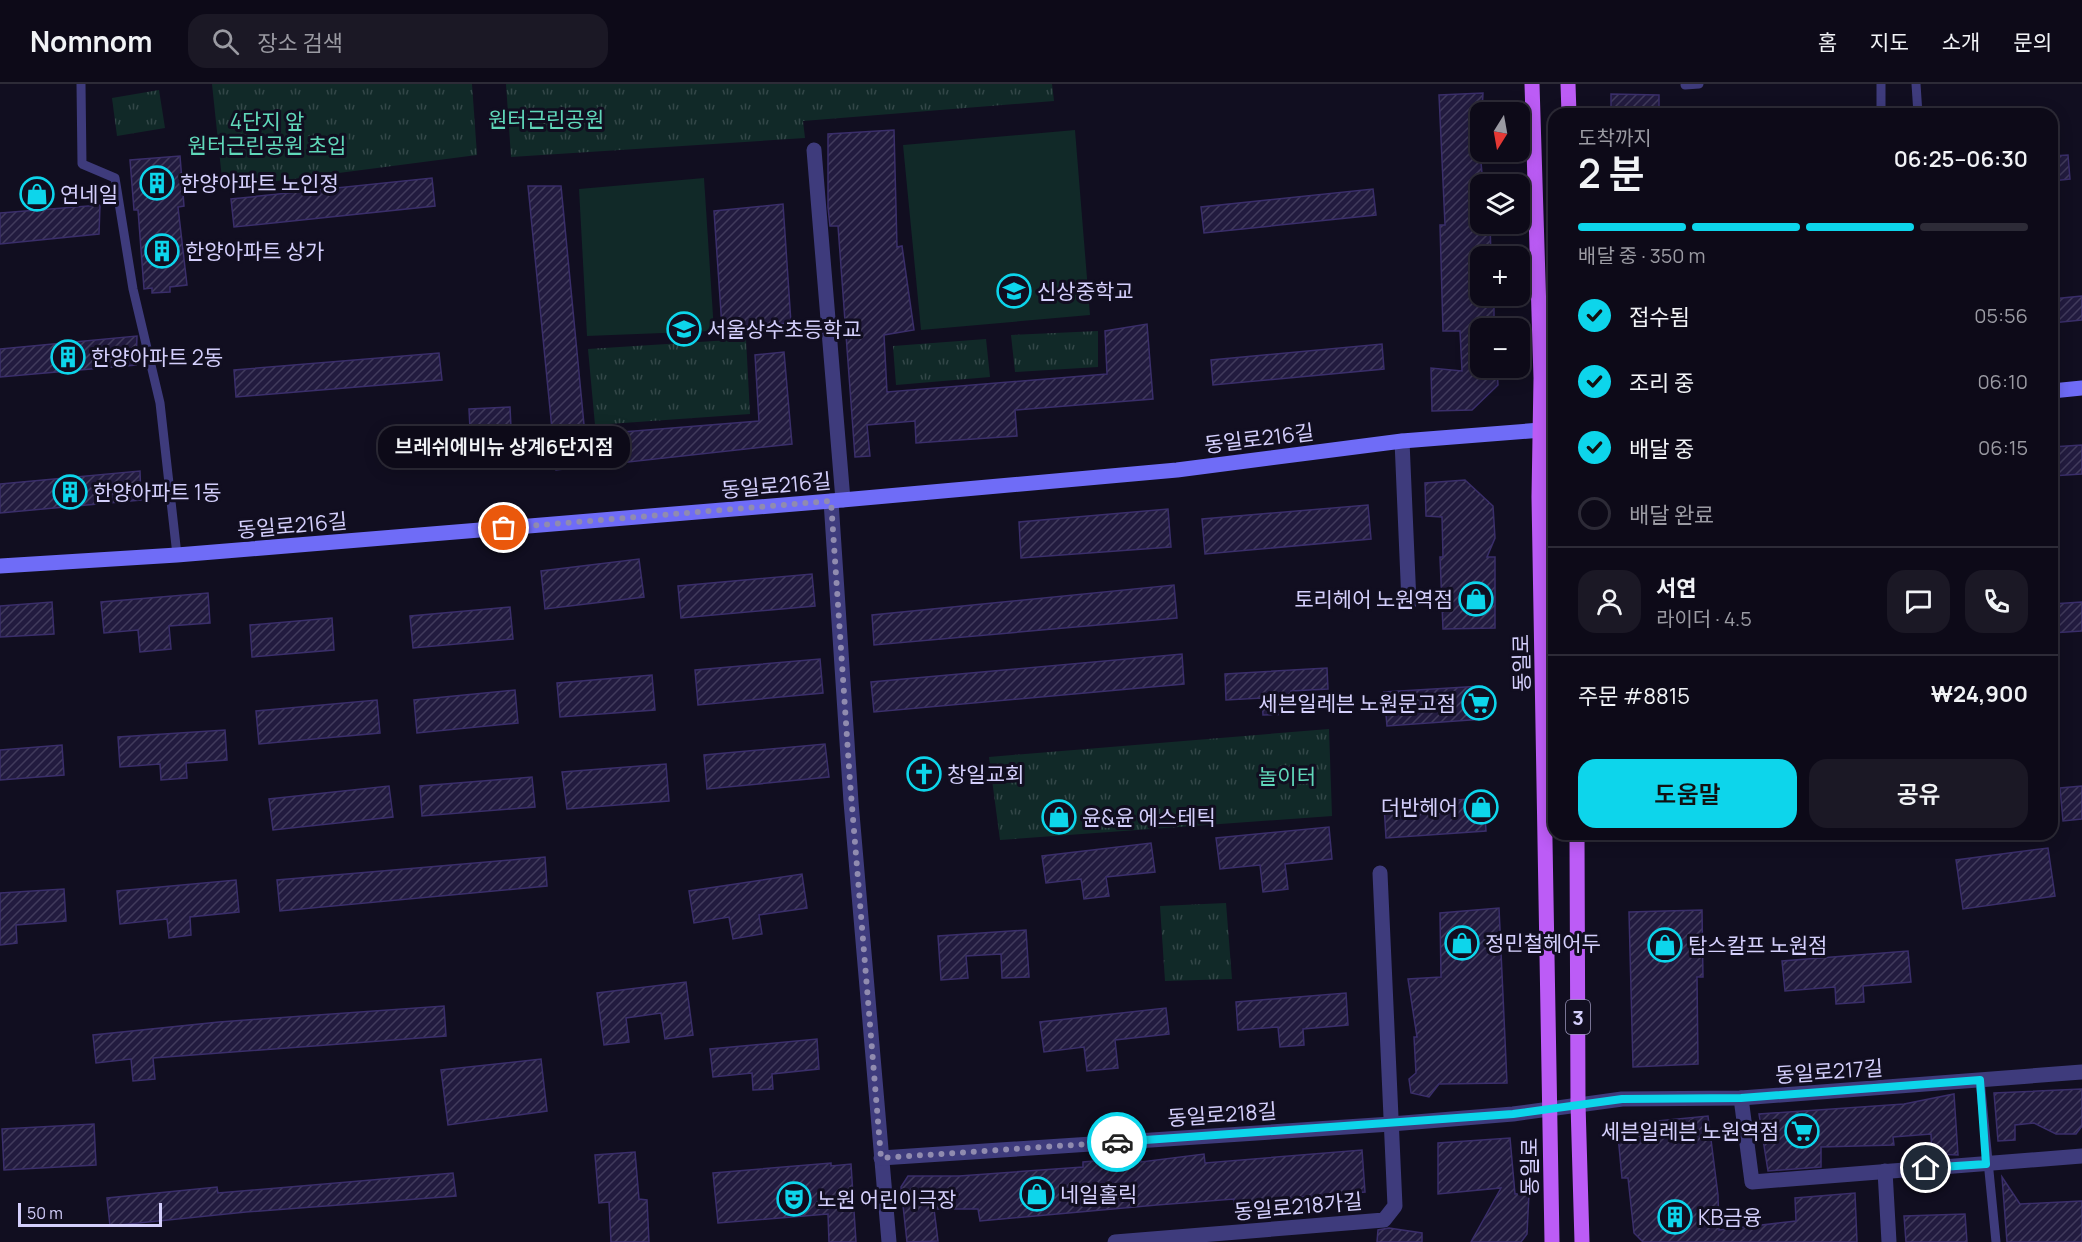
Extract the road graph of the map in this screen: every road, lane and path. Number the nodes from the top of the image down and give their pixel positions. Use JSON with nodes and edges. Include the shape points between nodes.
{"nodes":[{"id":1,"x":81,"y":84,"type":"edge"},
{"id":2,"x":1532,"y":84,"type":"edge"},
{"id":3,"x":1568,"y":84,"type":"edge"},
{"id":4,"x":1699,"y":84,"type":"edge"},
{"id":5,"x":1881,"y":84,"type":"edge"},
{"id":6,"x":1916,"y":84,"type":"edge"},
{"id":7,"x":1685,"y":85,"type":"edge"},
{"id":8,"x":1569,"y":108,"type":"edge"},
{"id":9,"x":1881,"y":108,"type":"edge"},
{"id":10,"x":1918,"y":108,"type":"edge"},
{"id":11,"x":814,"y":150,"type":"dead end"},
{"id":12,"x":2082,"y":388,"type":"edge"},
{"id":13,"x":2058,"y":390,"type":"edge"},
{"id":14,"x":1547,"y":429,"type":"edge"},
{"id":15,"x":1402,"y":441,"type":"junction"},
{"id":16,"x":837,"y":501,"type":"junction"},
{"id":17,"x":177,"y":555,"type":"junction"},
{"id":18,"x":0,"y":566,"type":"edge"},
{"id":19,"x":1409,"y":603,"type":"dead end"},
{"id":20,"x":1577,"y":840,"type":"edge"},
{"id":21,"x":1380,"y":873,"type":"dead end"},
{"id":22,"x":2082,"y":1072,"type":"edge"},
{"id":23,"x":1980,"y":1080,"type":"junction"},
{"id":24,"x":1741,"y":1098,"type":"junction"},
{"id":25,"x":1578,"y":1104,"type":"junction"},
{"id":26,"x":1550,"y":1108,"type":"junction"},
{"id":27,"x":1391,"y":1124,"type":"junction"},
{"id":28,"x":2082,"y":1156,"type":"edge"},
{"id":29,"x":881,"y":1158,"type":"junction"},
{"id":30,"x":1986,"y":1164,"type":"junction"},
{"id":31,"x":1885,"y":1171,"type":"junction"},
{"id":32,"x":1237,"y":1237,"type":"edge"},
{"id":33,"x":889,"y":1242,"type":"edge"},
{"id":34,"x":1115,"y":1242,"type":"edge"},
{"id":35,"x":1552,"y":1242,"type":"edge"},
{"id":36,"x":1582,"y":1242,"type":"edge"},
{"id":37,"x":1889,"y":1242,"type":"edge"},
{"id":38,"x":1996,"y":1242,"type":"edge"}],
"edges":[{"from":1,"to":17,"type":"lane","via":[[82,164],[115,178],[133,289],[160,403]]},
{"from":2,"to":14,"type":"main road","name":"동일로","number":"3"},
{"from":3,"to":8,"type":"main road"},
{"from":4,"to":7,"type":"lane"},
{"from":5,"to":9,"type":"lane"},
{"from":6,"to":10,"type":"lane"},
{"from":11,"to":16,"type":"street"},
{"from":12,"to":13,"type":"street"},
{"from":14,"to":15,"type":"street","name":"동일로216길"},
{"from":14,"to":26,"type":"main road","name":"동일로","number":"3","via":[[1539,509]]},
{"from":15,"to":16,"type":"street","name":"동일로216길","via":[[1177,470]]},
{"from":15,"to":19,"type":"street"},
{"from":16,"to":17,"type":"street","name":"동일로216길"},
{"from":16,"to":29,"type":"street","via":[[850,782]]},
{"from":17,"to":18,"type":"street","name":"동일로216길"},
{"from":20,"to":25,"type":"main road","number":"3"},
{"from":21,"to":27,"type":"street","name":"동일로218가길"},
{"from":22,"to":23,"type":"street","name":"동일로217길"},
{"from":23,"to":24,"type":"street","name":"동일로217길"},
{"from":23,"to":30,"type":"lane"},
{"from":24,"to":25,"type":"street","name":"동일로217길","via":[[1622,1099]]},
{"from":24,"to":31,"type":"street","via":[[1752,1182]]},
{"from":25,"to":26,"type":"street","name":"동일로218길"},
{"from":25,"to":36,"type":"main road","number":"3"},
{"from":26,"to":27,"type":"street","name":"동일로218길"},
{"from":26,"to":35,"type":"main road","name":"동일로","number":"3"},
{"from":27,"to":29,"type":"street","name":"동일로218길"},
{"from":27,"to":32,"type":"street","name":"동일로218가길","via":[[1395,1206],[1384,1220]]},
{"from":28,"to":30,"type":"street"},
{"from":29,"to":33,"type":"street"},
{"from":30,"to":31,"type":"street"},
{"from":30,"to":38,"type":"lane"},
{"from":31,"to":37,"type":"street"},
{"from":32,"to":34,"type":"street","name":"동일로218가길"}]}
